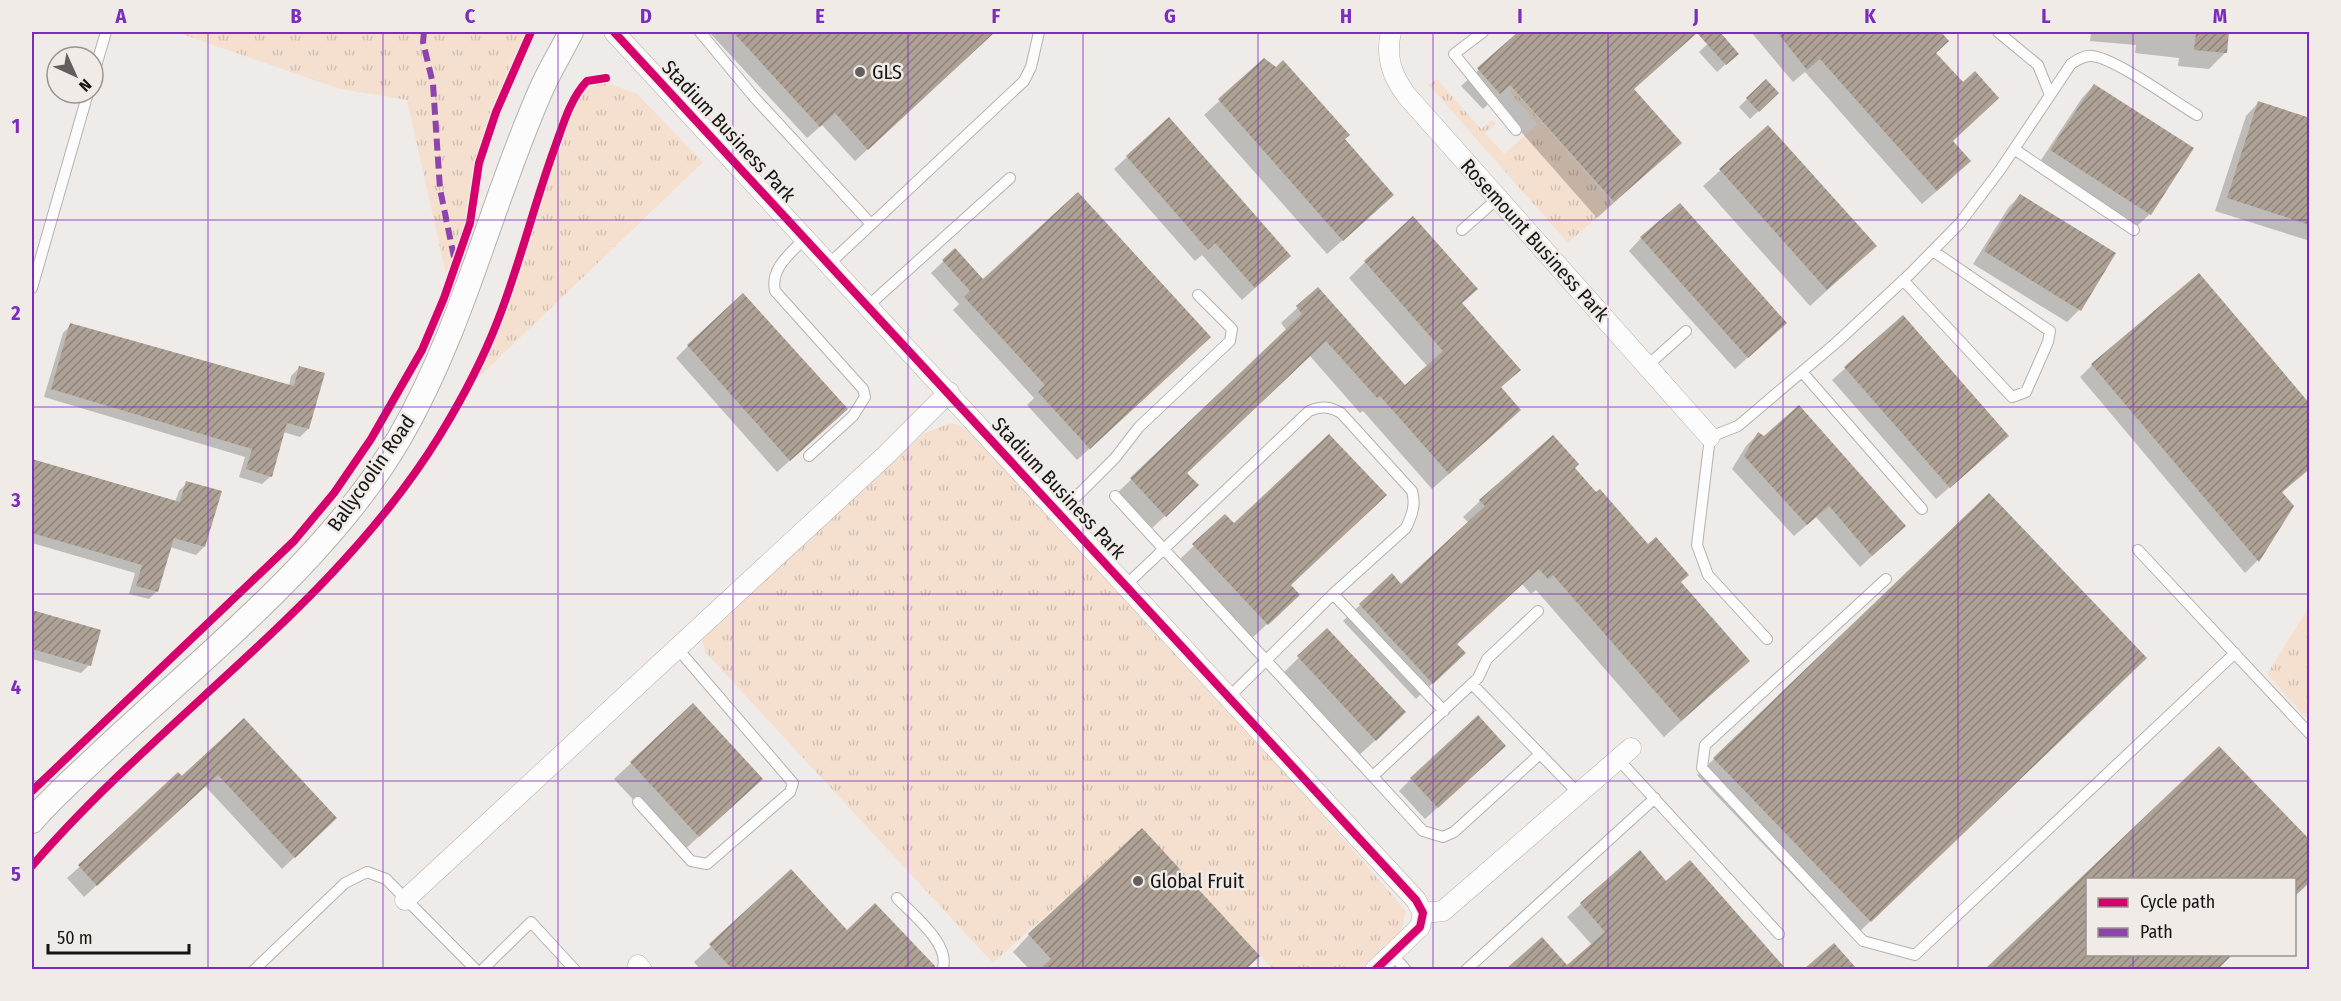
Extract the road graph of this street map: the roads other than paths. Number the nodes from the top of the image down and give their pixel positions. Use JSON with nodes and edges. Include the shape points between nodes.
{"nodes":[{"id":1,"x":572,"y":32,"type":"edge"},
{"id":2,"x":614,"y":32,"type":"edge"},
{"id":3,"x":700,"y":32,"type":"edge"},
{"id":4,"x":1039,"y":32,"type":"edge"},
{"id":5,"x":1391,"y":32,"type":"edge"},
{"id":6,"x":1483,"y":32,"type":"edge"},
{"id":7,"x":1998,"y":32,"type":"edge"},
{"id":8,"x":2050,"y":95,"type":"junction"},
{"id":9,"x":85,"y":105,"type":"edge"},
{"id":10,"x":2197,"y":115,"type":"dead end"},
{"id":11,"x":1516,"y":130,"type":"dead end"},
{"id":12,"x":2014,"y":149,"type":"junction"},
{"id":13,"x":1010,"y":178,"type":"dead end"},
{"id":14,"x":1497,"y":199,"type":"junction"},
{"id":15,"x":871,"y":224,"type":"junction"},
{"id":16,"x":1462,"y":230,"type":"dead end"},
{"id":17,"x":2134,"y":231,"type":"dead end"},
{"id":18,"x":806,"y":238,"type":"junction"},
{"id":19,"x":1933,"y":250,"type":"junction"},
{"id":20,"x":830,"y":264,"type":"junction"},
{"id":21,"x":1903,"y":280,"type":"junction"},
{"id":22,"x":32,"y":288,"type":"edge"},
{"id":23,"x":1198,"y":295,"type":"dead end"},
{"id":24,"x":868,"y":306,"type":"junction"},
{"id":25,"x":1686,"y":331,"type":"dead end"},
{"id":26,"x":1647,"y":366,"type":"junction"},
{"id":27,"x":1802,"y":372,"type":"junction"},
{"id":28,"x":949,"y":393,"type":"junction"},
{"id":29,"x":1710,"y":437,"type":"junction"},
{"id":30,"x":809,"y":456,"type":"dead end"},
{"id":31,"x":1115,"y":496,"type":"dead end"},
{"id":32,"x":1922,"y":508,"type":"dead end"},
{"id":33,"x":1060,"y":513,"type":"junction"},
{"id":34,"x":1164,"y":549,"type":"junction"},
{"id":35,"x":2138,"y":549,"type":"dead end"},
{"id":36,"x":1886,"y":579,"type":"dead end"},
{"id":37,"x":1126,"y":585,"type":"junction"},
{"id":38,"x":1333,"y":594,"type":"junction"},
{"id":39,"x":1538,"y":611,"type":"dead end"},
{"id":40,"x":1767,"y":639,"type":"dead end"},
{"id":41,"x":676,"y":648,"type":"junction"},
{"id":42,"x":2235,"y":653,"type":"junction"},
{"id":43,"x":1268,"y":662,"type":"junction"},
{"id":44,"x":1472,"y":684,"type":"junction"},
{"id":45,"x":1230,"y":698,"type":"junction"},
{"id":46,"x":1444,"y":711,"type":"junction"},
{"id":47,"x":2310,"y":734,"type":"edge"},
{"id":48,"x":1625,"y":753,"type":"joint"},
{"id":49,"x":1540,"y":754,"type":"junction"},
{"id":50,"x":1373,"y":776,"type":"junction"},
{"id":51,"x":1579,"y":794,"type":"junction"},
{"id":52,"x":1655,"y":798,"type":"junction"},
{"id":53,"x":638,"y":802,"type":"dead end"},
{"id":54,"x":32,"y":821,"type":"edge"},
{"id":55,"x":897,"y":898,"type":"dead end"},
{"id":56,"x":405,"y":900,"type":"junction"},
{"id":57,"x":1423,"y":913,"type":"junction"},
{"id":58,"x":1779,"y":934,"type":"dead end"},
{"id":59,"x":1392,"y":954,"type":"junction"},
{"id":60,"x":254,"y":969,"type":"edge"},
{"id":61,"x":476,"y":969,"type":"edge"},
{"id":62,"x":482,"y":969,"type":"edge"},
{"id":63,"x":575,"y":969,"type":"edge"},
{"id":64,"x":942,"y":969,"type":"edge"},
{"id":65,"x":1375,"y":969,"type":"edge"},
{"id":66,"x":1406,"y":969,"type":"edge"},
{"id":67,"x":1466,"y":969,"type":"edge"}],
"edges":[{"from":1,"to":54,"type":"street","name":"Ballycoolin Road","via":[[540,91],[499,196],[468,292],[400,438],[346,515],[288,578]]},
{"from":2,"to":18,"type":"street","name":"Stadium Business Park"},
{"from":3,"to":15,"type":"lane"},
{"from":4,"to":15,"type":"lane","via":[[1024,81]]},
{"from":5,"to":14,"type":"street","name":"Rosemount Business Park","via":[[1389,62],[1395,79]]},
{"from":6,"to":11,"type":"lane","via":[[1454,54]]},
{"from":7,"to":8,"type":"lane","via":[[2038,65]]},
{"from":8,"to":10,"type":"lane","via":[[2071,64],[2092,56],[2109,61]]},
{"from":8,"to":12,"type":"lane"},
{"from":9,"to":22,"type":"lane"},
{"from":12,"to":17,"type":"lane"},
{"from":12,"to":19,"type":"lane","via":[[1960,223]]},
{"from":13,"to":24,"type":"lane"},
{"from":14,"to":16,"type":"lane"},
{"from":14,"to":26,"type":"street","name":"Rosemount Business Park"},
{"from":15,"to":20,"type":"lane"},
{"from":18,"to":20,"type":"street","name":"Stadium Business Park"},
{"from":18,"to":30,"type":"lane","via":[[778,269],[773,282],[775,291],[863,389],[865,397],[853,416]]},
{"from":19,"to":21,"type":"lane"},
{"from":19,"to":21,"type":"lane","via":[[2050,331],[2026,392],[2012,398]]},
{"from":20,"to":24,"type":"street","name":"Stadium Business Park"},
{"from":21,"to":27,"type":"lane"},
{"from":23,"to":33,"type":"lane","via":[[1232,329],[1230,341],[1139,427],[1115,458]]},
{"from":24,"to":28,"type":"street","name":"Stadium Business Park"},
{"from":25,"to":26,"type":"lane"},
{"from":26,"to":29,"type":"street","name":"Rosemount Business Park"},
{"from":27,"to":29,"type":"lane","via":[[1738,426]]},
{"from":27,"to":32,"type":"lane"},
{"from":28,"to":33,"type":"street","name":"Stadium Business Park"},
{"from":28,"to":41,"type":"street"},
{"from":29,"to":40,"type":"lane","via":[[1697,545],[1708,575]]},
{"from":31,"to":34,"type":"lane"},
{"from":33,"to":37,"type":"street","name":"Stadium Business Park"},
{"from":34,"to":37,"type":"lane"},
{"from":34,"to":38,"type":"lane","via":[[1309,411],[1320,406],[1332,408],[1341,413],[1412,491],[1415,503],[1406,528]]},
{"from":34,"to":43,"type":"lane"},
{"from":35,"to":42,"type":"lane"},
{"from":36,"to":42,"type":"lane","via":[[1705,745],[1702,768],[1863,941],[1915,955]]},
{"from":37,"to":45,"type":"street","name":"Stadium Business Park"},
{"from":38,"to":43,"type":"lane"},
{"from":38,"to":46,"type":"lane"},
{"from":39,"to":44,"type":"lane","via":[[1487,659]]},
{"from":41,"to":53,"type":"lane","via":[[794,783],[790,792],[707,864],[691,861]]},
{"from":41,"to":56,"type":"street"},
{"from":42,"to":47,"type":"lane"},
{"from":43,"to":45,"type":"lane"},
{"from":43,"to":50,"type":"lane"},
{"from":44,"to":46,"type":"lane"},
{"from":44,"to":49,"type":"lane"},
{"from":45,"to":57,"type":"street","name":"Stadium Business Park","via":[[1409,892]]},
{"from":46,"to":50,"type":"lane"},
{"from":48,"to":51,"type":"street"},
{"from":48,"to":52,"type":"lane"},
{"from":49,"to":50,"type":"lane","via":[[1455,832],[1443,837],[1423,831]]},
{"from":49,"to":51,"type":"lane"},
{"from":51,"to":57,"type":"street","via":[[1443,911]]},
{"from":52,"to":58,"type":"lane"},
{"from":52,"to":67,"type":"lane"},
{"from":55,"to":64,"type":"lane","via":[[941,946],[945,961]]},
{"from":56,"to":60,"type":"lane","via":[[378,874],[357,875]]},
{"from":56,"to":61,"type":"lane"},
{"from":57,"to":59,"type":"street","via":[[1420,927]]},
{"from":59,"to":65,"type":"street"},
{"from":59,"to":66,"type":"lane"},
{"from":62,"to":63,"type":"lane","via":[[531,922]]}]}
